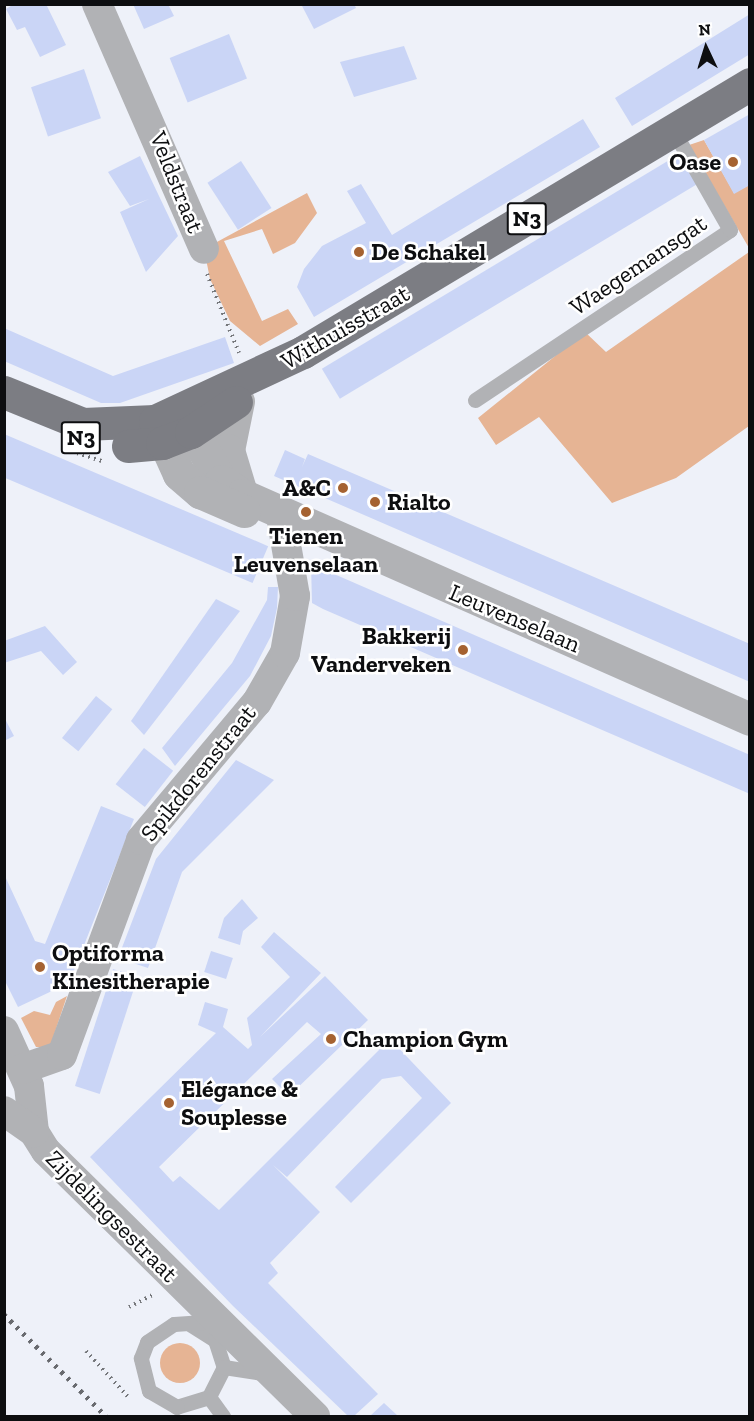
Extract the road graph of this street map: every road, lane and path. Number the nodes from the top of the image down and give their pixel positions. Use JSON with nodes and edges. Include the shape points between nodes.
{"nodes":[{"id":1,"x":97,"y":4,"type":"edge"},
{"id":2,"x":750,"y":84,"type":"edge"},
{"id":3,"x":673,"y":130,"type":"junction"},
{"id":4,"x":204,"y":249,"type":"joint"},
{"id":5,"x":244,"y":382,"type":"junction"},
{"id":6,"x":4,"y":392,"type":"edge"},
{"id":7,"x":475,"y":400,"type":"dead end"},
{"id":8,"x":4,"y":409,"type":"edge"},
{"id":9,"x":172,"y":426,"type":"junction"},
{"id":10,"x":242,"y":495,"type":"junction"},
{"id":11,"x":281,"y":516,"type":"junction"},
{"id":12,"x":750,"y":719,"type":"edge"},
{"id":13,"x":4,"y":1031,"type":"edge"},
{"id":14,"x":22,"y":1069,"type":"junction"},
{"id":15,"x":4,"y":1110,"type":"edge"},
{"id":16,"x":34,"y":1132,"type":"junction"},
{"id":17,"x":205,"y":1323,"type":"junction"},
{"id":18,"x":248,"y":1350,"type":"junction"},
{"id":19,"x":86,"y":1352,"type":"dead end"},
{"id":20,"x":224,"y":1367,"type":"junction"},
{"id":21,"x":274,"y":1375,"type":"junction"},
{"id":22,"x":209,"y":1397,"type":"junction"},
{"id":23,"x":133,"y":1401,"type":"dead end"},
{"id":24,"x":223,"y":1416,"type":"edge"},
{"id":25,"x":315,"y":1416,"type":"edge"}],
"edges":[{"from":1,"to":4,"type":"street","name":"Veldstraat"},
{"from":2,"to":3,"type":"main road","name":"Withuisstraat","number":"N3"},
{"from":3,"to":5,"type":"main road","name":"Withuisstraat","number":"N3"},
{"from":3,"to":7,"type":"lane","name":"Waegemansgat","via":[[730,230]]},
{"from":4,"to":5,"type":"path","name":"Veldstraat","via":[[207,278]]},
{"from":5,"to":9,"type":"main road","name":"Withuisstraat","number":"N3"},
{"from":5,"to":10,"type":"street","via":[[228,450]]},
{"from":6,"to":9,"type":"main road","number":"N3","via":[[83,424]]},
{"from":8,"to":9,"type":"main road","number":"N3","via":[[83,439],[123,446]]},
{"from":9,"to":10,"type":"street","name":"Leuvenselaan","via":[[221,481]]},
{"from":9,"to":11,"type":"street","name":"Leuvenselaan","via":[[179,474],[200,492],[243,511]]},
{"from":10,"to":11,"type":"street","name":"Leuvenselaan"},
{"from":11,"to":12,"type":"street","name":"Leuvenselaan"},
{"from":11,"to":14,"type":"street","name":"Spikdorenstraat","via":[[295,596],[285,653],[257,702],[150,824],[121,886],[62,1055]]},
{"from":13,"to":14,"type":"street","name":"Zijdelingsestraat"},
{"from":14,"to":16,"type":"street","name":"Zijdelingsestraat"},
{"from":15,"to":16,"type":"street"},
{"from":16,"to":17,"type":"street","name":"Zijdelingsestraat","via":[[65,1172]]},
{"from":17,"to":18,"type":"street","name":"Zijdelingsestraat"},
{"from":17,"to":20,"type":"lane","name":"Zijdelingsestraat"},
{"from":17,"to":22,"type":"lane","via":[[174,1324],[153,1336],[141,1358],[141,1375],[148,1390],[177,1407]]},
{"from":18,"to":20,"type":"lane"},
{"from":18,"to":21,"type":"street","name":"Zijdelingsestraat"},
{"from":19,"to":23,"type":"path"},
{"from":20,"to":21,"type":"lane"},
{"from":20,"to":22,"type":"lane"},
{"from":21,"to":25,"type":"street","name":"Zijdelingsestraat"},
{"from":22,"to":24,"type":"lane"}]}
